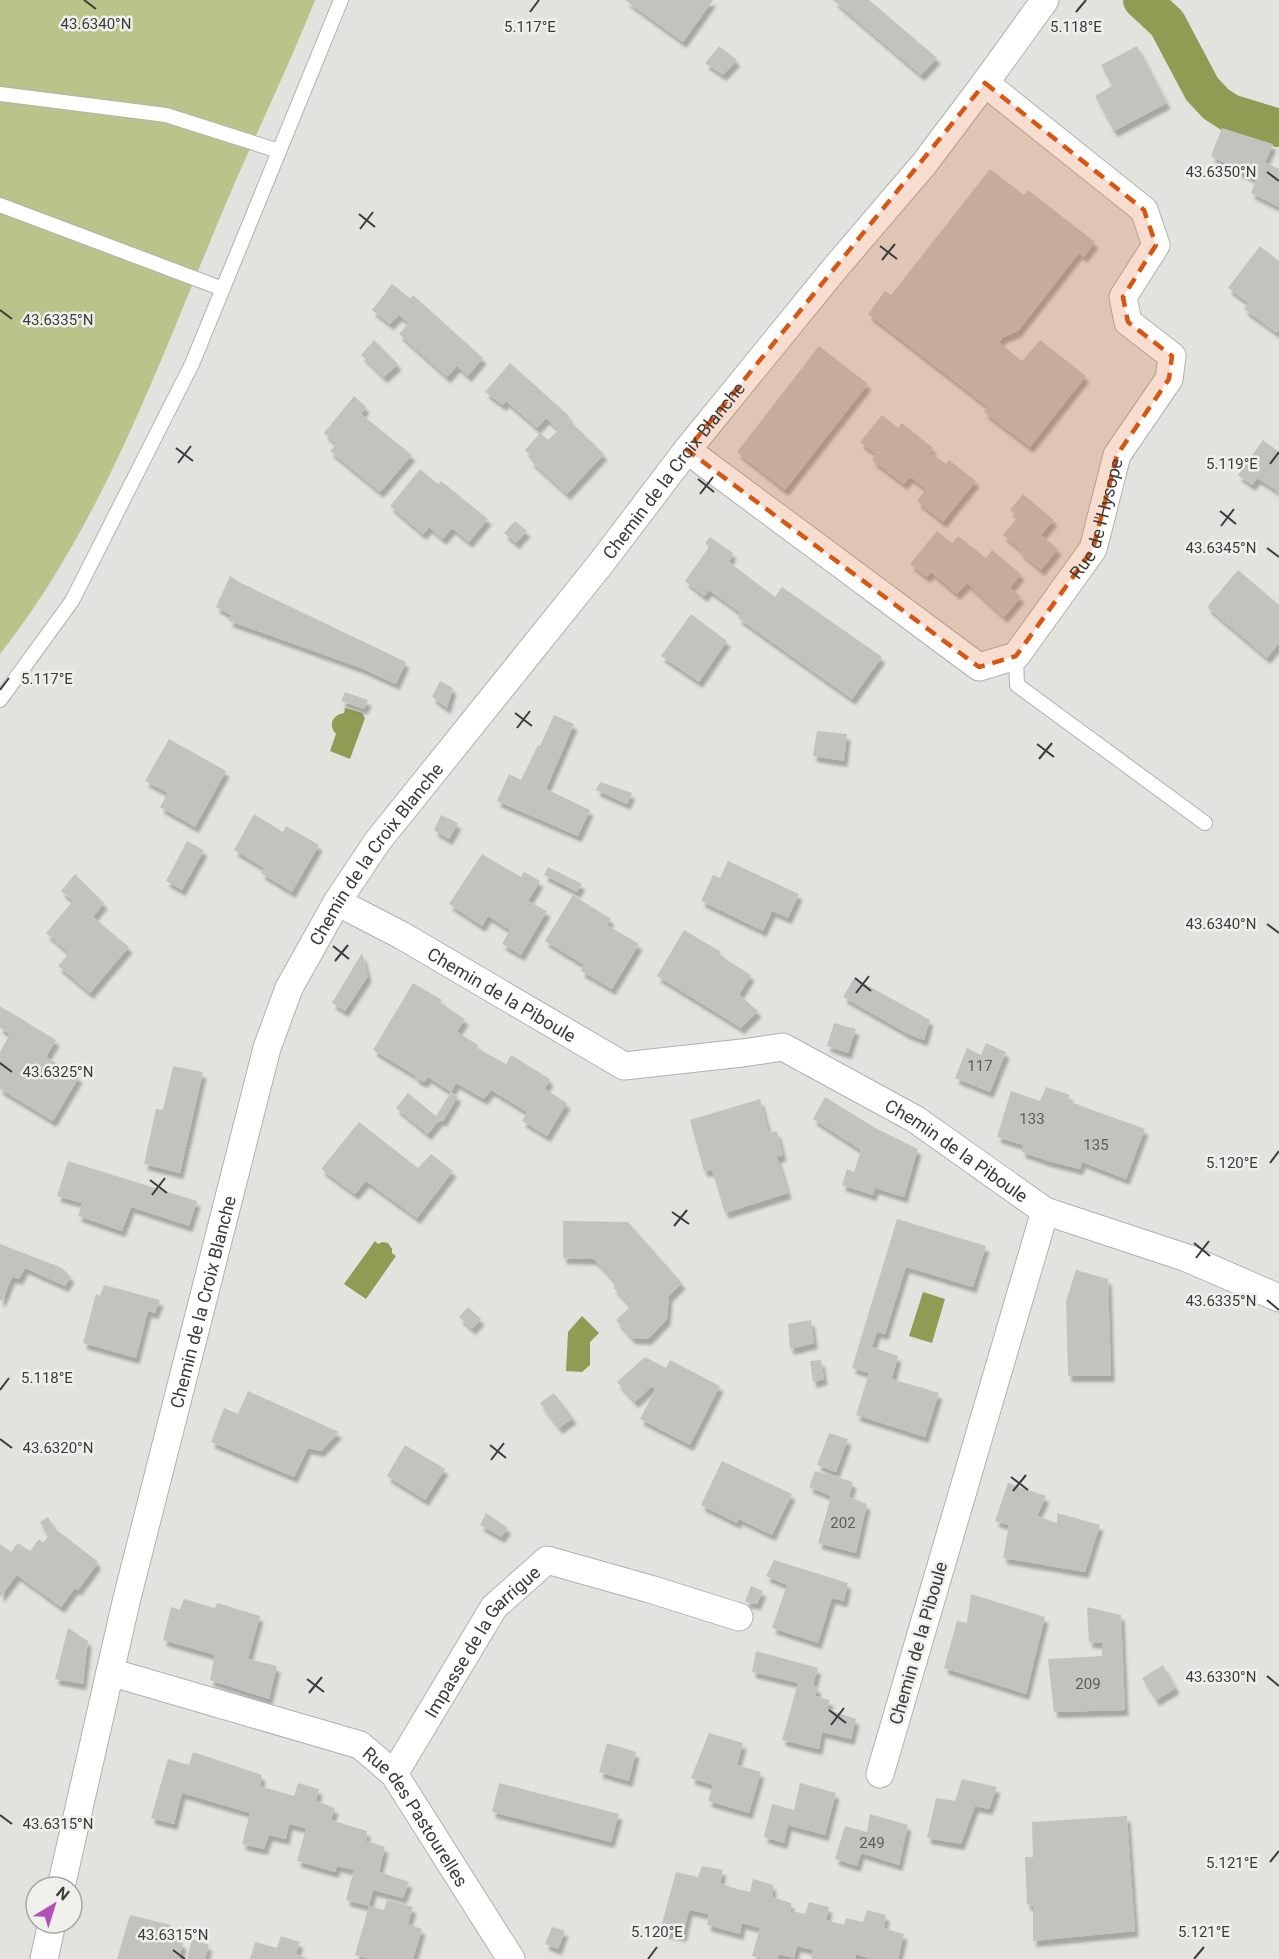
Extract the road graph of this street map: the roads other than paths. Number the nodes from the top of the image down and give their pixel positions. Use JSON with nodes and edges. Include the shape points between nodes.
{"nodes":[{"id":1,"x":341,"y":0,"type":"edge"},
{"id":2,"x":1045,"y":0,"type":"edge"},
{"id":3,"x":986,"y":83,"type":"junction"},
{"id":4,"x":0,"y":94,"type":"edge"},
{"id":5,"x":279,"y":151,"type":"junction"},
{"id":6,"x":0,"y":205,"type":"edge"},
{"id":7,"x":223,"y":288,"type":"junction"},
{"id":8,"x":687,"y":450,"type":"junction"},
{"id":9,"x":1016,"y":656,"type":"junction"},
{"id":10,"x":0,"y":700,"type":"edge"},
{"id":11,"x":1205,"y":823,"type":"dead end"},
{"id":12,"x":337,"y":902,"type":"junction"},
{"id":13,"x":1045,"y":1211,"type":"junction"},
{"id":14,"x":1279,"y":1298,"type":"edge"},
{"id":15,"x":739,"y":1617,"type":"dead end"},
{"id":16,"x":110,"y":1672,"type":"junction"},
{"id":17,"x":394,"y":1774,"type":"junction"},
{"id":18,"x":880,"y":1774,"type":"dead end"},
{"id":19,"x":64,"y":1875,"type":"edge"},
{"id":20,"x":49,"y":1935,"type":"edge"},
{"id":21,"x":44,"y":1959,"type":"edge"},
{"id":22,"x":511,"y":1959,"type":"edge"}],
"edges":[{"from":1,"to":5,"type":"lane"},
{"from":2,"to":3,"type":"street","name":"Chemin de la Croix Blanche"},
{"from":3,"to":8,"type":"street","name":"Chemin de la Croix Blanche","via":[[924,164]]},
{"from":3,"to":9,"type":"street","name":"Rue de l'Hysope","via":[[1144,210],[1156,245],[1123,297],[1128,322],[1172,356],[1169,379],[1117,454],[1093,549]]},
{"from":4,"to":5,"type":"lane","via":[[166,115]]},
{"from":5,"to":7,"type":"lane"},
{"from":6,"to":7,"type":"lane"},
{"from":7,"to":10,"type":"lane","via":[[192,364],[72,601]]},
{"from":8,"to":9,"type":"street","via":[[979,667]]},
{"from":8,"to":12,"type":"street","name":"Chemin de la Croix Blanche","via":[[377,842]]},
{"from":9,"to":11,"type":"lane","via":[[1017,685]]},
{"from":12,"to":13,"type":"street","name":"Chemin de la Piboule","via":[[401,934],[624,1066],[783,1047],[915,1119]]},
{"from":12,"to":16,"type":"street","name":"Chemin de la Croix Blanche","via":[[289,988],[267,1048]]},
{"from":13,"to":14,"type":"street","via":[[1187,1258]]},
{"from":13,"to":18,"type":"street","name":"Chemin de la Piboule"},
{"from":15,"to":17,"type":"street","name":"Impasse de la Garrigue","via":[[548,1560],[494,1607]]},
{"from":16,"to":17,"type":"street","name":"Rue des Pastourelles","via":[[360,1745]]},
{"from":16,"to":19,"type":"street","name":"Chemin de la Croix Blanche"},
{"from":17,"to":22,"type":"street","name":"Rue des Pastourelles"},
{"from":20,"to":21,"type":"street"}]}
